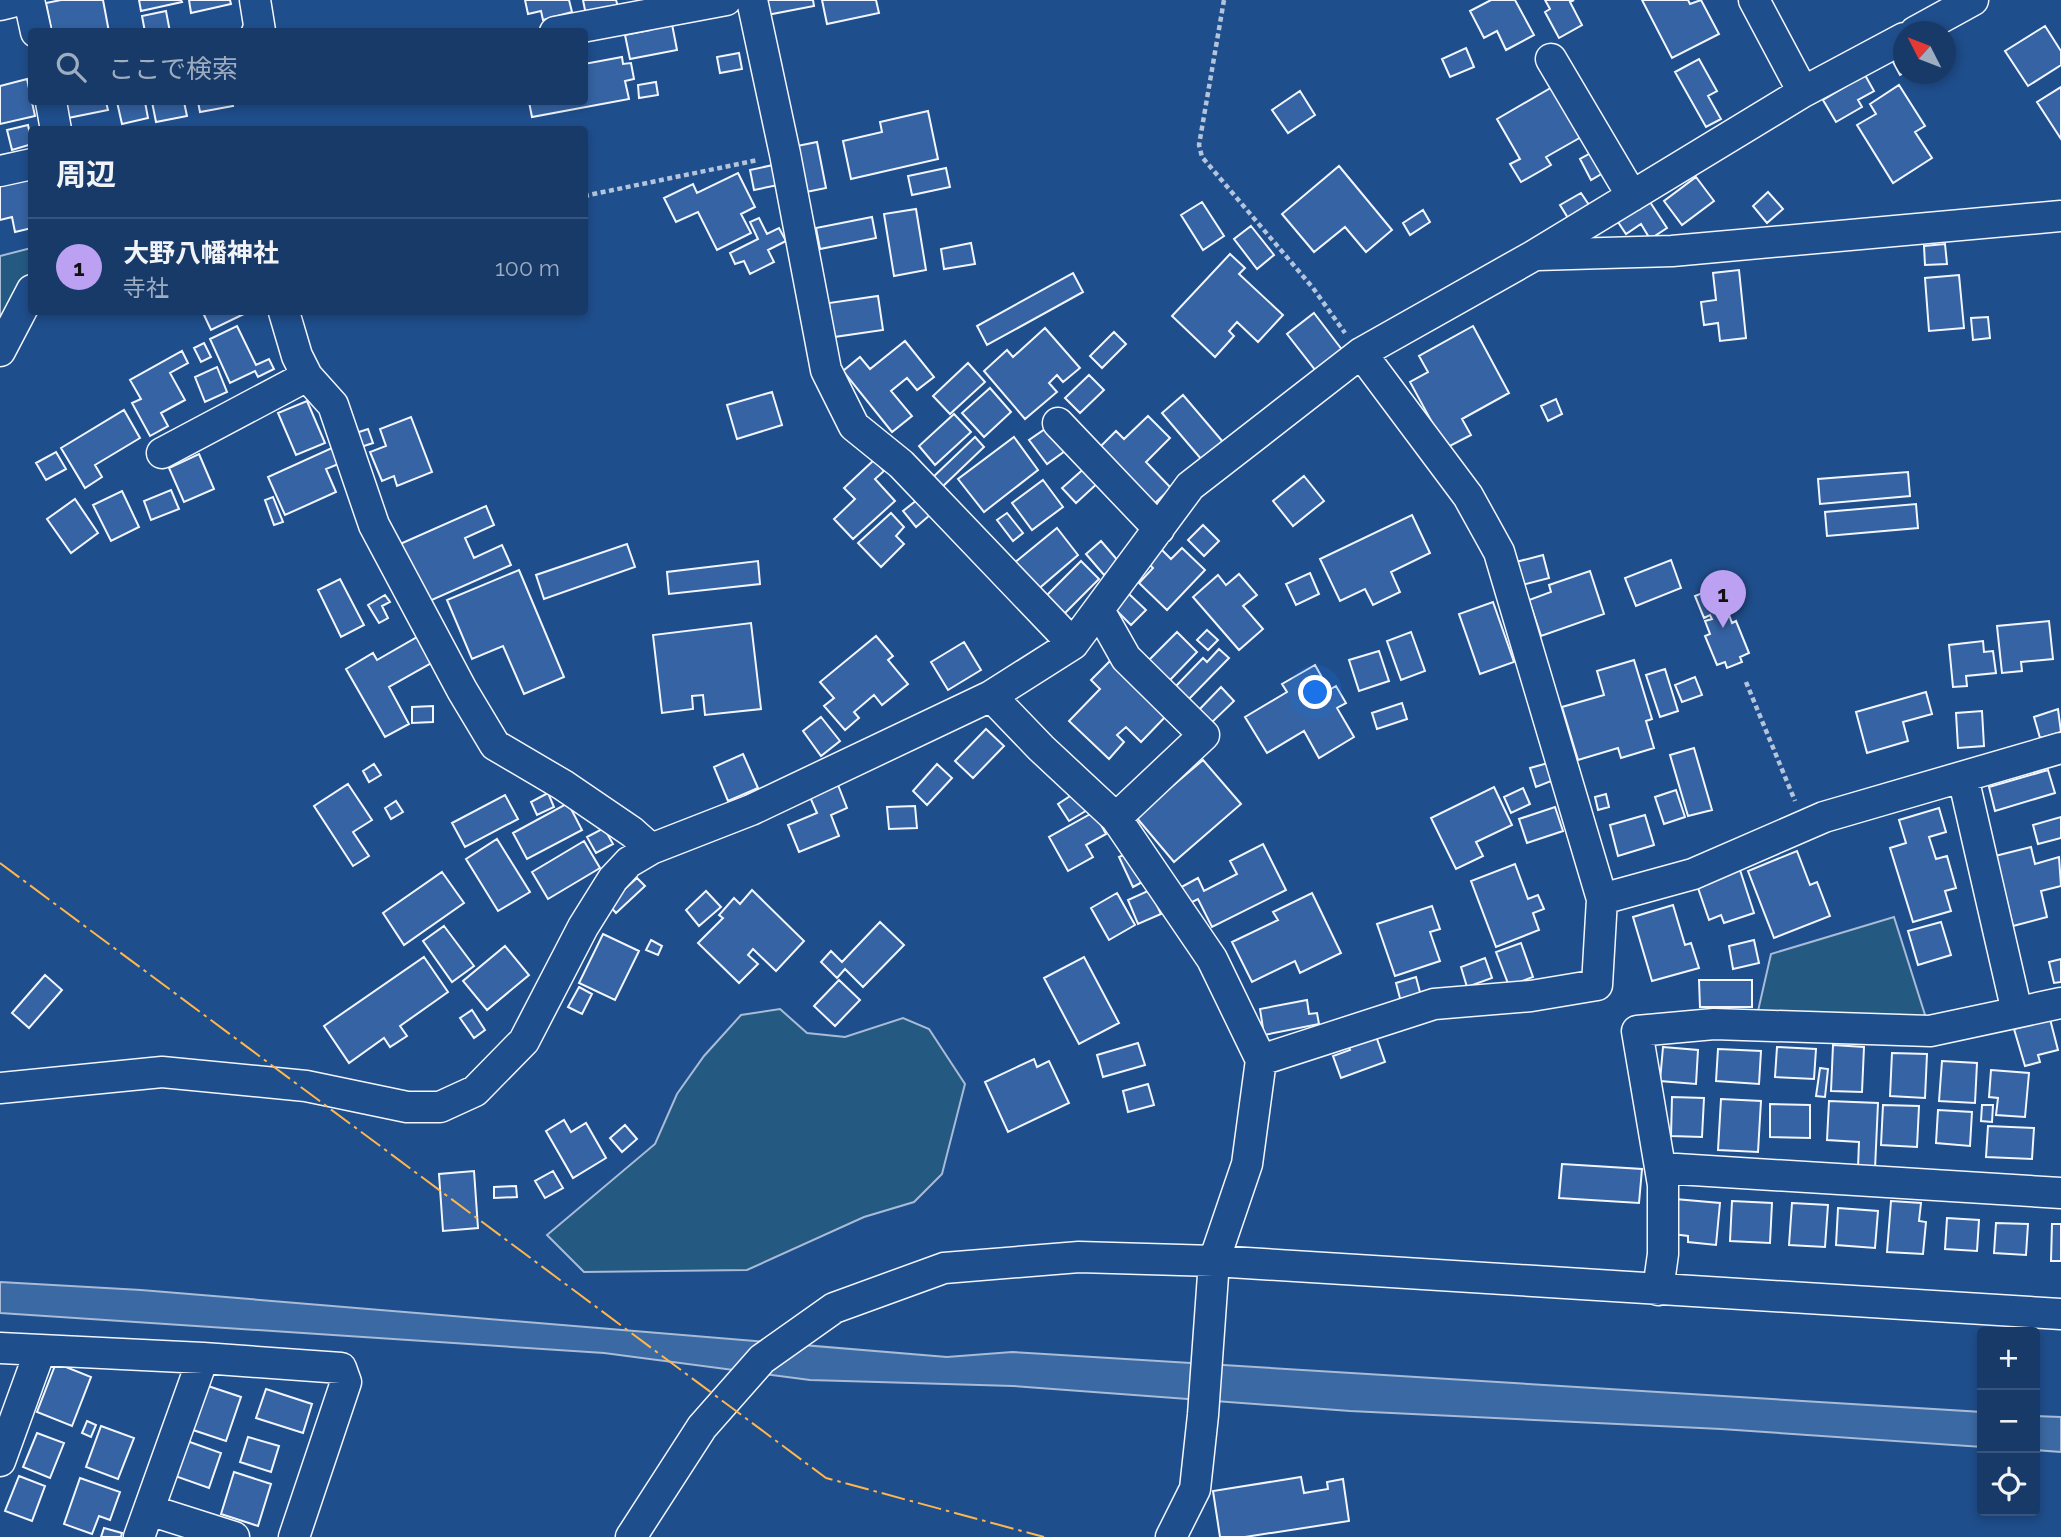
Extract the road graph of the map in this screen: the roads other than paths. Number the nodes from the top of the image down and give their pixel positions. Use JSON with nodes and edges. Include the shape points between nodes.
{"nodes":[{"id":1,"x":20,"y":0,"type":"edge"},
{"id":2,"x":29,"y":0,"type":"edge"},
{"id":3,"x":255,"y":0,"type":"edge"},
{"id":4,"x":726,"y":0,"type":"edge"},
{"id":5,"x":752,"y":0,"type":"edge"},
{"id":6,"x":1754,"y":0,"type":"edge"},
{"id":7,"x":1973,"y":0,"type":"edge"},
{"id":8,"x":0,"y":5,"type":"edge"},
{"id":9,"x":1935,"y":21,"type":"edge"},
{"id":10,"x":35,"y":28,"type":"edge"},
{"id":11,"x":260,"y":28,"type":"edge"},
{"id":12,"x":576,"y":28,"type":"edge"},
{"id":13,"x":1893,"y":43,"type":"edge"},
{"id":14,"x":1551,"y":59,"type":"dead end"},
{"id":15,"x":1803,"y":92,"type":"junction"},
{"id":16,"x":52,"y":105,"type":"edge"},
{"id":17,"x":55,"y":126,"type":"edge"},
{"id":18,"x":28,"y":165,"type":"edge"},
{"id":19,"x":0,"y":171,"type":"edge"},
{"id":20,"x":1632,"y":196,"type":"junction"},
{"id":21,"x":2061,"y":216,"type":"edge"},
{"id":22,"x":1533,"y":256,"type":"junction"},
{"id":23,"x":28,"y":298,"type":"edge"},
{"id":24,"x":285,"y":315,"type":"edge"},
{"id":25,"x":0,"y":351,"type":"edge"},
{"id":26,"x":1360,"y":353,"type":"junction"},
{"id":27,"x":307,"y":376,"type":"junction"},
{"id":28,"x":1058,"y":423,"type":"dead end"},
{"id":29,"x":162,"y":453,"type":"dead end"},
{"id":30,"x":1159,"y":528,"type":"junction"},
{"id":31,"x":1099,"y":610,"type":"junction"},
{"id":32,"x":1073,"y":644,"type":"junction"},
{"id":33,"x":990,"y":696,"type":"junction"},
{"id":34,"x":2061,"y":748,"type":"edge"},
{"id":35,"x":1963,"y":777,"type":"junction"},
{"id":36,"x":1116,"y":818,"type":"junction"},
{"id":37,"x":651,"y":849,"type":"junction"},
{"id":38,"x":1602,"y":899,"type":"junction"},
{"id":39,"x":2061,"y":1003,"type":"edge"},
{"id":40,"x":2017,"y":1012,"type":"junction"},
{"id":41,"x":1261,"y":1060,"type":"junction"},
{"id":42,"x":0,"y":1088,"type":"edge"},
{"id":43,"x":1661,"y":1168,"type":"junction"},
{"id":44,"x":2061,"y":1193,"type":"edge"},
{"id":45,"x":1214,"y":1261,"type":"junction"},
{"id":46,"x":1658,"y":1290,"type":"junction"},
{"id":47,"x":2061,"y":1314,"type":"edge"},
{"id":48,"x":0,"y":1348,"type":"edge"},
{"id":49,"x":40,"y":1351,"type":"junction"},
{"id":50,"x":203,"y":1358,"type":"junction"},
{"id":51,"x":0,"y":1461,"type":"edge"},
{"id":52,"x":144,"y":1523,"type":"edge"},
{"id":53,"x":234,"y":1537,"type":"edge"},
{"id":54,"x":294,"y":1537,"type":"edge"},
{"id":55,"x":631,"y":1537,"type":"edge"},
{"id":56,"x":1171,"y":1537,"type":"edge"}],
"edges":[{"from":1,"to":8,"type":"street"},
{"from":2,"to":10,"type":"street"},
{"from":3,"to":11,"type":"street"},
{"from":4,"to":12,"type":"street"},
{"from":5,"to":32,"type":"street","via":[[826,370],[854,426],[901,464]]},
{"from":6,"to":15,"type":"street"},
{"from":7,"to":9,"type":"street"},
{"from":13,"to":15,"type":"street"},
{"from":14,"to":20,"type":"street"},
{"from":15,"to":20,"type":"street"},
{"from":16,"to":17,"type":"street"},
{"from":18,"to":19,"type":"street"},
{"from":20,"to":22,"type":"street"},
{"from":21,"to":22,"type":"street","via":[[1672,251]]},
{"from":22,"to":26,"type":"street"},
{"from":23,"to":25,"type":"street"},
{"from":24,"to":27,"type":"street"},
{"from":26,"to":30,"type":"street","via":[[1190,486]]},
{"from":26,"to":38,"type":"street","via":[[1468,496],[1499,552]]},
{"from":27,"to":29,"type":"street"},
{"from":27,"to":37,"type":"street","via":[[333,405],[374,526],[495,745],[563,785]]},
{"from":28,"to":30,"type":"street"},
{"from":30,"to":31,"type":"street"},
{"from":31,"to":32,"type":"street"},
{"from":31,"to":36,"type":"street","via":[[1126,658],[1204,735]]},
{"from":32,"to":33,"type":"street"},
{"from":33,"to":36,"type":"street"},
{"from":33,"to":37,"type":"street","via":[[751,810]]},
{"from":34,"to":35,"type":"street"},
{"from":35,"to":38,"type":"street","via":[[1824,817],[1693,874]]},
{"from":35,"to":40,"type":"street"},
{"from":36,"to":41,"type":"street","via":[[1212,959]]},
{"from":37,"to":42,"type":"street","via":[[612,879],[524,1041],[475,1091],[440,1107],[407,1107],[306,1086],[162,1072]]},
{"from":38,"to":41,"type":"street","via":[[1597,985],[1434,1004]]},
{"from":39,"to":40,"type":"street"},
{"from":40,"to":43,"type":"street","via":[[1930,1031],[1714,1024],[1637,1031]]},
{"from":41,"to":45,"type":"street","via":[[1247,1164]]},
{"from":43,"to":44,"type":"street"},
{"from":43,"to":46,"type":"street","via":[[1663,1254]]},
{"from":45,"to":46,"type":"street"},
{"from":45,"to":55,"type":"street","via":[[1079,1257],[944,1268],[834,1308],[762,1359],[702,1427]]},
{"from":45,"to":56,"type":"street","via":[[1195,1489]]},
{"from":46,"to":47,"type":"street"},
{"from":48,"to":49,"type":"street"},
{"from":49,"to":50,"type":"street"},
{"from":49,"to":51,"type":"street"},
{"from":50,"to":52,"type":"street"},
{"from":50,"to":54,"type":"street","via":[[341,1368],[346,1382]]},
{"from":52,"to":53,"type":"street"}]}
